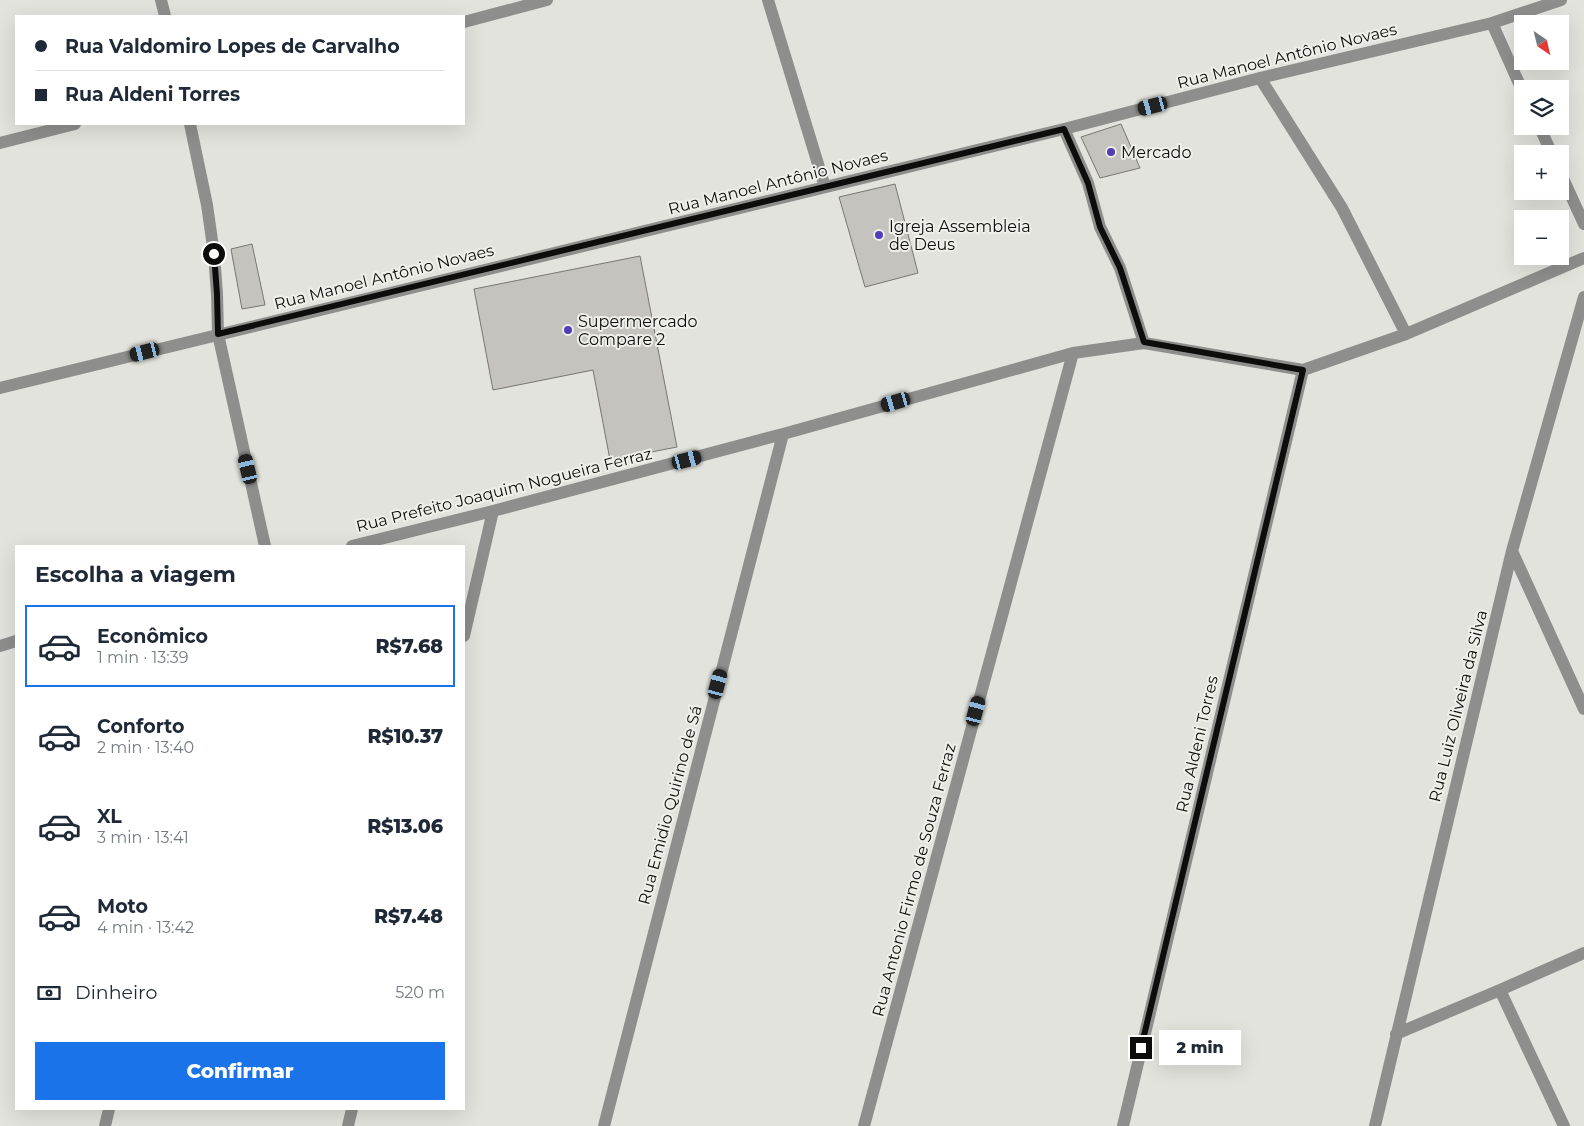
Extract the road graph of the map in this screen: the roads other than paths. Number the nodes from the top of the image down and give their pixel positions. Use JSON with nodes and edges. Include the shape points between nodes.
{"nodes":[{"id":1,"x":161,"y":0,"type":"edge"},
{"id":2,"x":547,"y":0,"type":"edge"},
{"id":3,"x":768,"y":0,"type":"edge"},
{"id":4,"x":1561,"y":0,"type":"edge"},
{"id":5,"x":1547,"y":2,"type":"edge"},
{"id":6,"x":165,"y":15,"type":"edge"},
{"id":7,"x":465,"y":22,"type":"edge"},
{"id":8,"x":1492,"y":23,"type":"junction"},
{"id":9,"x":1260,"y":78,"type":"junction"},
{"id":10,"x":1518,"y":80,"type":"edge"},
{"id":11,"x":71,"y":125,"type":"edge"},
{"id":12,"x":190,"y":125,"type":"edge"},
{"id":13,"x":1064,"y":129,"type":"junction"},
{"id":14,"x":0,"y":143,"type":"edge"},
{"id":15,"x":825,"y":187,"type":"junction"},
{"id":16,"x":1569,"y":192,"type":"edge"},
{"id":17,"x":1584,"y":224,"type":"edge"},
{"id":18,"x":1584,"y":258,"type":"edge"},
{"id":19,"x":1584,"y":297,"type":"edge"},
{"id":20,"x":218,"y":334,"type":"junction"},
{"id":21,"x":1406,"y":334,"type":"junction"},
{"id":22,"x":1144,"y":342,"type":"junction"},
{"id":23,"x":1073,"y":353,"type":"junction"},
{"id":24,"x":1303,"y":370,"type":"junction"},
{"id":25,"x":0,"y":388,"type":"edge"},
{"id":26,"x":783,"y":434,"type":"junction"},
{"id":27,"x":494,"y":511,"type":"junction"},
{"id":28,"x":265,"y":545,"type":"edge"},
{"id":29,"x":356,"y":545,"type":"edge"},
{"id":30,"x":1512,"y":551,"type":"junction"},
{"id":31,"x":465,"y":632,"type":"edge"},
{"id":32,"x":15,"y":641,"type":"edge"},
{"id":33,"x":0,"y":646,"type":"edge"},
{"id":34,"x":1584,"y":709,"type":"edge"},
{"id":35,"x":1584,"y":953,"type":"edge"},
{"id":36,"x":1500,"y":990,"type":"junction"},
{"id":37,"x":1396,"y":1034,"type":"junction"},
{"id":38,"x":109,"y":1110,"type":"edge"},
{"id":39,"x":352,"y":1110,"type":"edge"},
{"id":40,"x":105,"y":1126,"type":"edge"},
{"id":41,"x":348,"y":1126,"type":"edge"},
{"id":42,"x":604,"y":1126,"type":"edge"},
{"id":43,"x":864,"y":1126,"type":"edge"},
{"id":44,"x":1123,"y":1126,"type":"edge"},
{"id":45,"x":1374,"y":1126,"type":"edge"},
{"id":46,"x":1564,"y":1126,"type":"edge"}],
"edges":[{"from":1,"to":6,"type":"street"},
{"from":2,"to":7,"type":"street"},
{"from":3,"to":15,"type":"street"},
{"from":4,"to":5,"type":"street","name":"Rua Manoel Antônio Novaes"},
{"from":5,"to":8,"type":"street","name":"Rua Manoel Antônio Novaes"},
{"from":8,"to":9,"type":"street","name":"Rua Manoel Antônio Novaes"},
{"from":8,"to":10,"type":"street"},
{"from":9,"to":13,"type":"street","name":"Rua Manoel Antônio Novaes"},
{"from":9,"to":21,"type":"street","via":[[1342,208]]},
{"from":11,"to":14,"type":"street"},
{"from":12,"to":20,"type":"street","via":[[214,254]]},
{"from":13,"to":15,"type":"street","name":"Rua Manoel Antônio Novaes"},
{"from":13,"to":22,"type":"street","via":[[1088,183],[1100,227],[1120,268]]},
{"from":15,"to":20,"type":"street","name":"Rua Manoel Antônio Novaes"},
{"from":16,"to":17,"type":"street"},
{"from":18,"to":21,"type":"street","name":"Rua Prefeito Joaquim Nogueira Ferraz"},
{"from":19,"to":30,"type":"street","name":"Rua Luiz Oliveira da Silva"},
{"from":20,"to":25,"type":"street","name":"Rua Manoel Antônio Novaes"},
{"from":20,"to":28,"type":"street"},
{"from":21,"to":24,"type":"street","name":"Rua Prefeito Joaquim Nogueira Ferraz"},
{"from":22,"to":23,"type":"street","name":"Rua Prefeito Joaquim Nogueira Ferraz"},
{"from":22,"to":24,"type":"street","name":"Rua Prefeito Joaquim Nogueira Ferraz"},
{"from":23,"to":26,"type":"street","name":"Rua Prefeito Joaquim Nogueira Ferraz"},
{"from":23,"to":43,"type":"street","name":"Rua Antonio Firmo de Souza Ferraz"},
{"from":24,"to":44,"type":"street","name":"Rua Aldeni Torres"},
{"from":26,"to":27,"type":"street","name":"Rua Prefeito Joaquim Nogueira Ferraz"},
{"from":26,"to":42,"type":"street","name":"Rua Emidio Quirino de Sá"},
{"from":27,"to":29,"type":"street","name":"Rua Prefeito Joaquim Nogueira Ferraz"},
{"from":27,"to":31,"type":"street"},
{"from":30,"to":34,"type":"street"},
{"from":30,"to":37,"type":"street","name":"Rua Luiz Oliveira da Silva"},
{"from":32,"to":33,"type":"street"},
{"from":35,"to":36,"type":"street"},
{"from":36,"to":37,"type":"street"},
{"from":36,"to":46,"type":"street"},
{"from":37,"to":45,"type":"street","name":"Rua Luiz Oliveira da Silva"},
{"from":38,"to":40,"type":"street"},
{"from":39,"to":41,"type":"street"}]}
